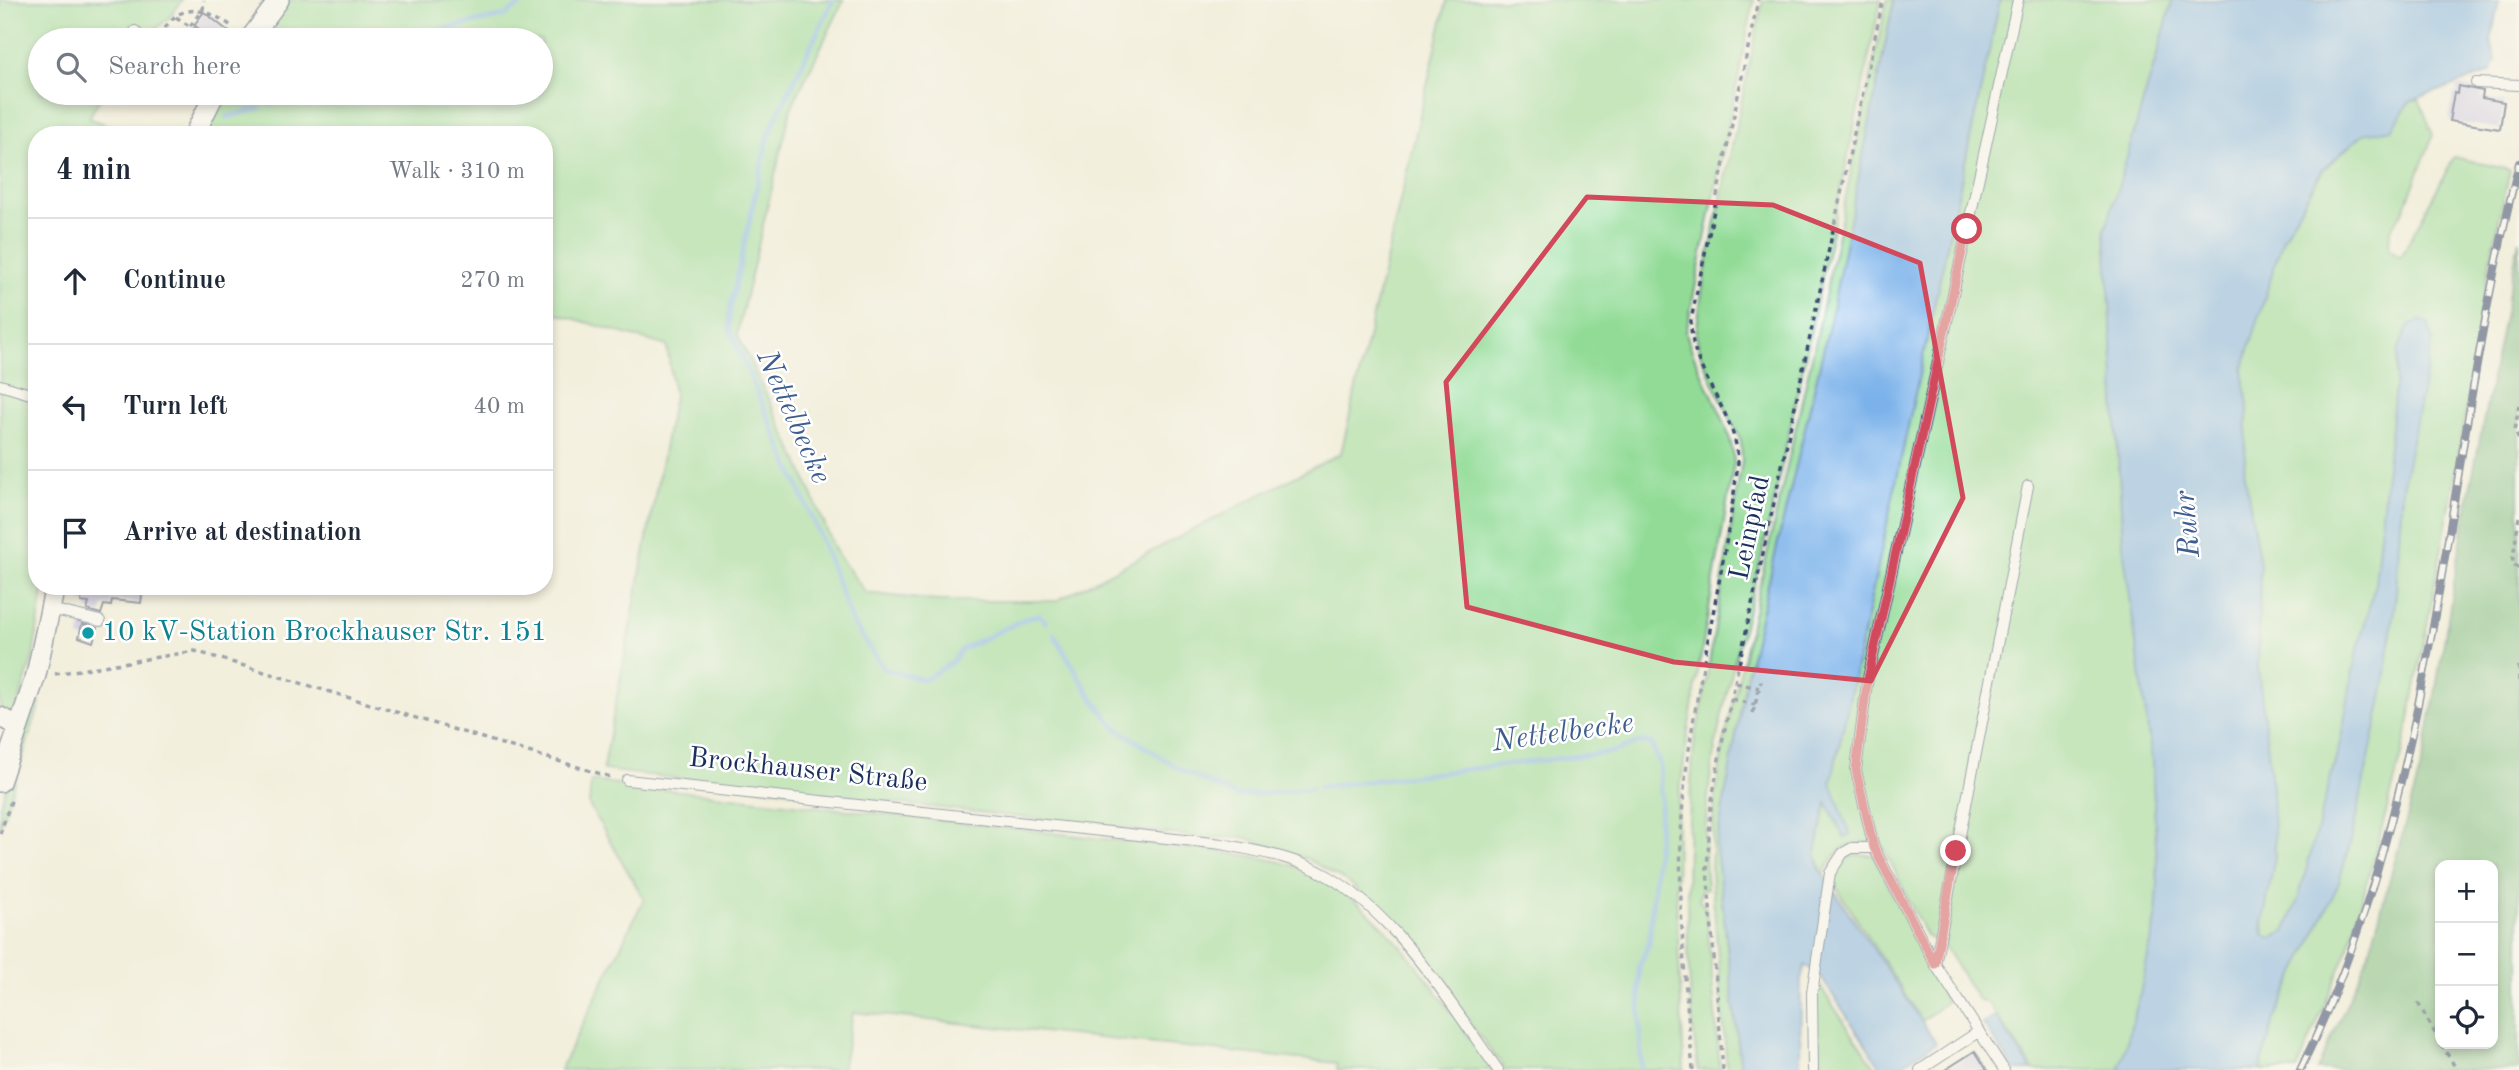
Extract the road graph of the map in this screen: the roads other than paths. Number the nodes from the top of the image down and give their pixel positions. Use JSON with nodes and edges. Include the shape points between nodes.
{"nodes":[{"id":1,"x":279,"y":0,"type":"edge"},
{"id":2,"x":2018,"y":0,"type":"edge"},
{"id":3,"x":259,"y":28,"type":"edge"},
{"id":4,"x":2476,"y":83,"type":"dead end"},
{"id":5,"x":2516,"y":84,"type":"edge"},
{"id":6,"x":205,"y":105,"type":"edge"},
{"id":7,"x":197,"y":126,"type":"edge"},
{"id":8,"x":0,"y":385,"type":"edge"},
{"id":9,"x":28,"y":393,"type":"edge"},
{"id":10,"x":2028,"y":486,"type":"dead end"},
{"id":11,"x":54,"y":595,"type":"edge"},
{"id":12,"x":51,"y":610,"type":"junction"},
{"id":13,"x":100,"y":621,"type":"dead end"},
{"id":14,"x":0,"y":717,"type":"edge"},
{"id":15,"x":19,"y":726,"type":"junction"},
{"id":16,"x":627,"y":780,"type":"road end"},
{"id":17,"x":0,"y":782,"type":"edge"},
{"id":18,"x":1874,"y":848,"type":"junction"},
{"id":19,"x":1935,"y":964,"type":"junction"},
{"id":20,"x":1978,"y":1032,"type":"junction"},
{"id":21,"x":1498,"y":1070,"type":"edge"},
{"id":22,"x":1813,"y":1070,"type":"edge"},
{"id":23,"x":1920,"y":1070,"type":"edge"},
{"id":24,"x":2004,"y":1070,"type":"edge"}],
"edges":[{"from":1,"to":3,"type":"street"},
{"from":2,"to":18,"type":"lane","via":[[1867,683],[1856,770]]},
{"from":4,"to":5,"type":"lane"},
{"from":6,"to":7,"type":"street"},
{"from":8,"to":9,"type":"lane"},
{"from":10,"to":19,"type":"lane"},
{"from":11,"to":12,"type":"street"},
{"from":12,"to":13,"type":"lane"},
{"from":12,"to":15,"type":"street","via":[[43,675]]},
{"from":14,"to":15,"type":"street"},
{"from":15,"to":17,"type":"street"},
{"from":16,"to":21,"type":"lane","name":"Brockhauser Straße","via":[[1222,844],[1306,865],[1350,890],[1373,910],[1433,981]]},
{"from":18,"to":19,"type":"lane"},
{"from":18,"to":22,"type":"lane","via":[[1852,848],[1843,853],[1830,873],[1813,984]]},
{"from":19,"to":20,"type":"lane"},
{"from":20,"to":23,"type":"lane"},
{"from":20,"to":24,"type":"lane"}]}
